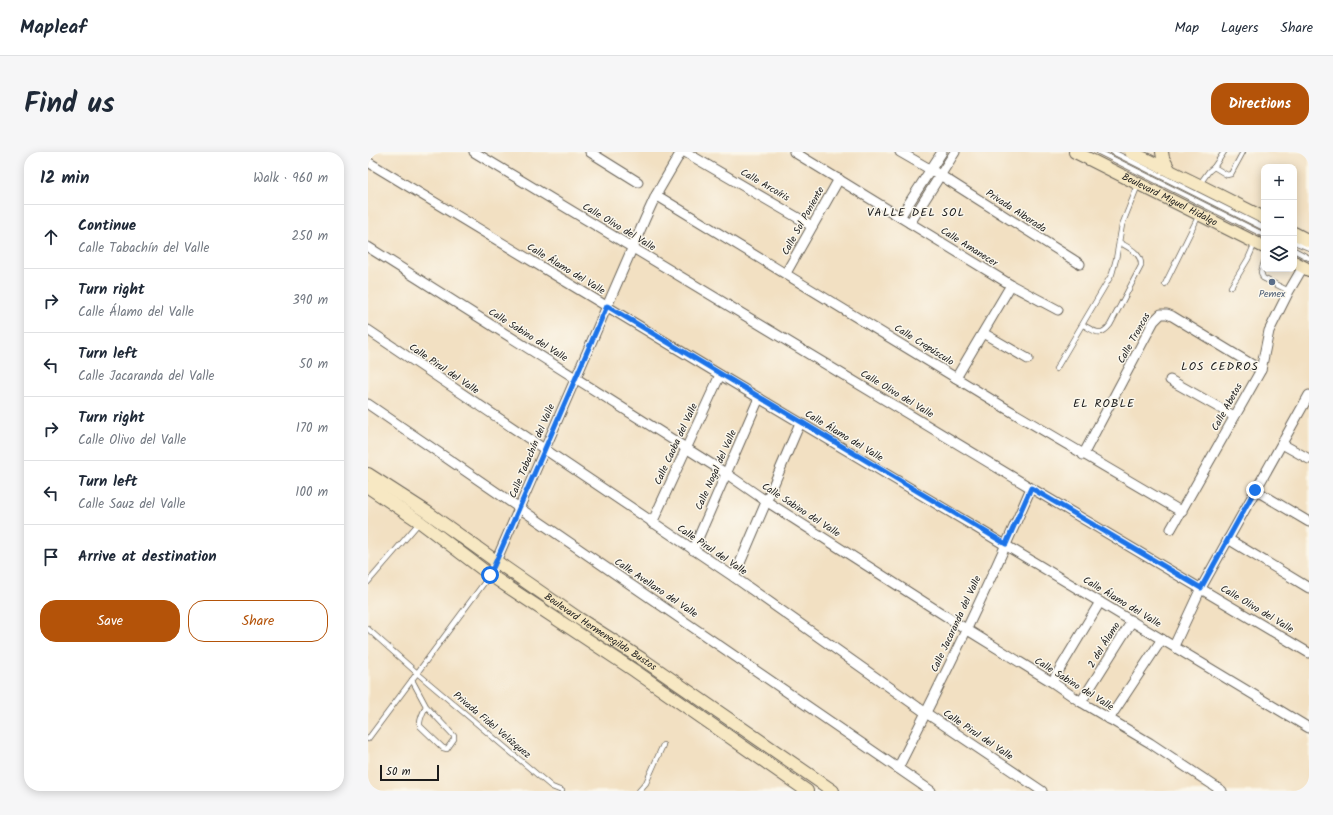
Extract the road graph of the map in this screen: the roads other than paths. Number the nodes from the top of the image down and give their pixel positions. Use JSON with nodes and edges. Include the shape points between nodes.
{"nodes":[{"id":1,"x":474,"y":152,"type":"edge"},
{"id":2,"x":590,"y":152,"type":"edge"},
{"id":3,"x":681,"y":152,"type":"edge"},
{"id":4,"x":685,"y":152,"type":"edge"},
{"id":5,"x":794,"y":152,"type":"edge"},
{"id":6,"x":900,"y":152,"type":"edge"},
{"id":7,"x":942,"y":152,"type":"edge"},
{"id":8,"x":955,"y":152,"type":"edge"},
{"id":9,"x":1075,"y":152,"type":"edge"},
{"id":10,"x":1099,"y":152,"type":"edge"},
{"id":11,"x":1113,"y":152,"type":"edge"},
{"id":12,"x":1162,"y":152,"type":"edge"},
{"id":13,"x":1224,"y":152,"type":"edge"},
{"id":14,"x":1243,"y":152,"type":"edge"},
{"id":15,"x":1135,"y":153,"type":"edge"},
{"id":16,"x":368,"y":162,"type":"edge"},
{"id":17,"x":1214,"y":167,"type":"junction"},
{"id":18,"x":931,"y":170,"type":"junction"},
{"id":19,"x":1170,"y":171,"type":"junction"},
{"id":20,"x":940,"y":175,"type":"junction"},
{"id":21,"x":839,"y":179,"type":"junction"},
{"id":22,"x":638,"y":182,"type":"dead end"},
{"id":23,"x":1138,"y":185,"type":"junction"},
{"id":24,"x":1199,"y":185,"type":"junction"},
{"id":25,"x":656,"y":195,"type":"junction"},
{"id":26,"x":1199,"y":215,"type":"junction"},
{"id":27,"x":1261,"y":216,"type":"edge"},
{"id":28,"x":900,"y":217,"type":"junction"},
{"id":29,"x":910,"y":223,"type":"junction"},
{"id":30,"x":812,"y":226,"type":"junction"},
{"id":31,"x":1261,"y":226,"type":"edge"},
{"id":32,"x":1297,"y":235,"type":"edge"},
{"id":33,"x":1309,"y":241,"type":"edge"},
{"id":34,"x":1119,"y":242,"type":"junction"},
{"id":35,"x":1261,"y":242,"type":"edge"},
{"id":36,"x":1297,"y":243,"type":"edge"},
{"id":37,"x":368,"y":246,"type":"edge"},
{"id":38,"x":632,"y":248,"type":"junction"},
{"id":39,"x":1309,"y":248,"type":"edge"},
{"id":40,"x":1297,"y":254,"type":"edge"},
{"id":41,"x":1080,"y":264,"type":"dead end"},
{"id":42,"x":1304,"y":264,"type":"edge"},
{"id":43,"x":1261,"y":272,"type":"edge"},
{"id":44,"x":786,"y":274,"type":"junction"},
{"id":45,"x":1165,"y":284,"type":"dead end"},
{"id":46,"x":1011,"y":285,"type":"junction"},
{"id":47,"x":1231,"y":287,"type":"dead end"},
{"id":48,"x":1289,"y":291,"type":"junction"},
{"id":49,"x":607,"y":306,"type":"junction"},
{"id":50,"x":1058,"y":310,"type":"dead end"},
{"id":51,"x":1083,"y":325,"type":"junction"},
{"id":52,"x":368,"y":330,"type":"edge"},
{"id":53,"x":983,"y":333,"type":"junction"},
{"id":54,"x":1028,"y":359,"type":"dead end"},
{"id":55,"x":1056,"y":369,"type":"dead end"},
{"id":56,"x":1261,"y":370,"type":"junction"},
{"id":57,"x":720,"y":375,"type":"junction"},
{"id":58,"x":575,"y":378,"type":"junction"},
{"id":59,"x":956,"y":378,"type":"junction"},
{"id":60,"x":1170,"y":380,"type":"dead end"},
{"id":61,"x":1309,"y":396,"type":"edge"},
{"id":62,"x":759,"y":398,"type":"junction"},
{"id":63,"x":368,"y":404,"type":"edge"},
{"id":64,"x":1234,"y":416,"type":"junction"},
{"id":65,"x":800,"y":423,"type":"junction"},
{"id":66,"x":1282,"y":444,"type":"junction"},
{"id":67,"x":544,"y":449,"type":"junction"},
{"id":68,"x":686,"y":449,"type":"junction"},
{"id":69,"x":1084,"y":455,"type":"junction"},
{"id":70,"x":1309,"y":459,"type":"edge"},
{"id":71,"x":368,"y":474,"type":"edge"},
{"id":72,"x":727,"y":474,"type":"junction"},
{"id":73,"x":368,"y":487,"type":"edge"},
{"id":74,"x":1031,"y":488,"type":"junction"},
{"id":75,"x":1255,"y":490,"type":"junction"},
{"id":76,"x":766,"y":501,"type":"junction"},
{"id":77,"x":520,"y":508,"type":"junction"},
{"id":78,"x":1182,"y":512,"type":"junction"},
{"id":79,"x":420,"y":522,"type":"junction"},
{"id":80,"x":1309,"y":522,"type":"edge"},
{"id":81,"x":652,"y":523,"type":"junction"},
{"id":82,"x":1171,"y":529,"type":"dead end"},
{"id":83,"x":1228,"y":539,"type":"junction"},
{"id":84,"x":1006,"y":544,"type":"junction"},
{"id":85,"x":693,"y":550,"type":"junction"},
{"id":86,"x":497,"y":562,"type":"junction"},
{"id":87,"x":490,"y":575,"type":"junction"},
{"id":88,"x":734,"y":577,"type":"junction"},
{"id":89,"x":368,"y":582,"type":"edge"},
{"id":90,"x":1201,"y":588,"type":"junction"},
{"id":91,"x":1309,"y":588,"type":"edge"},
{"id":92,"x":1100,"y":602,"type":"junction"},
{"id":93,"x":1132,"y":621,"type":"junction"},
{"id":94,"x":368,"y":628,"type":"edge"},
{"id":95,"x":966,"y":629,"type":"junction"},
{"id":96,"x":1162,"y":639,"type":"junction"},
{"id":97,"x":1174,"y":646,"type":"junction"},
{"id":98,"x":1309,"y":653,"type":"edge"},
{"id":99,"x":417,"y":673,"type":"junction"},
{"id":100,"x":412,"y":680,"type":"junction"},
{"id":101,"x":1052,"y":682,"type":"junction"},
{"id":102,"x":1081,"y":702,"type":"junction"},
{"id":103,"x":426,"y":706,"type":"junction"},
{"id":104,"x":926,"y":713,"type":"junction"},
{"id":105,"x":1109,"y":719,"type":"junction"},
{"id":106,"x":1309,"y":728,"type":"edge"},
{"id":107,"x":368,"y":739,"type":"edge"},
{"id":108,"x":663,"y":745,"type":"dead end"},
{"id":109,"x":898,"y":768,"type":"junction"},
{"id":110,"x":552,"y":786,"type":"junction"},
{"id":111,"x":548,"y":791,"type":"edge"},
{"id":112,"x":562,"y":791,"type":"edge"},
{"id":113,"x":639,"y":791,"type":"edge"},
{"id":114,"x":807,"y":791,"type":"edge"},
{"id":115,"x":833,"y":791,"type":"edge"},
{"id":116,"x":932,"y":791,"type":"edge"},
{"id":117,"x":1042,"y":791,"type":"edge"},
{"id":118,"x":1222,"y":791,"type":"edge"}],
"edges":[{"from":1,"to":38,"type":"street","name":"Calle Olivo del Valle"},
{"from":2,"to":22,"type":"street"},
{"from":3,"to":25,"type":"street","name":"Calle Tabachín del Valle"},
{"from":4,"to":30,"type":"street","name":"Calle Arcoíris"},
{"from":5,"to":21,"type":"street","name":"Calle Amanecer"},
{"from":6,"to":18,"type":"street","name":"Privada Alborada"},
{"from":7,"to":18,"type":"street"},
{"from":8,"to":20,"type":"street"},
{"from":9,"to":23,"type":"street","name":"Boulevard Miguel Hidalgo"},
{"from":10,"to":35,"type":"lane"},
{"from":11,"to":31,"type":"lane"},
{"from":12,"to":19,"type":"street"},
{"from":13,"to":17,"type":"lane"},
{"from":14,"to":17,"type":"lane","via":[[1229,175]]},
{"from":15,"to":19,"type":"street"},
{"from":16,"to":49,"type":"street","name":"Calle Álamo del Valle"},
{"from":17,"to":24,"type":"lane"},
{"from":18,"to":20,"type":"street","name":"Privada Alborada"},
{"from":18,"to":28,"type":"street"},
{"from":19,"to":24,"type":"street"},
{"from":20,"to":29,"type":"street"},
{"from":20,"to":41,"type":"street","name":"Privada Alborada"},
{"from":21,"to":28,"type":"street","name":"Calle Amanecer"},
{"from":21,"to":30,"type":"street","name":"Calle Sol Poniente"},
{"from":23,"to":26,"type":"street","name":"Boulevard Miguel Hidalgo"},
{"from":23,"to":34,"type":"lane","via":[[1124,218]]},
{"from":24,"to":27,"type":"street"},
{"from":25,"to":38,"type":"street","name":"Calle Tabachín del Valle"},
{"from":25,"to":44,"type":"street","name":"Calle Crepúsculo"},
{"from":26,"to":35,"type":"street","name":"Boulevard Miguel Hidalgo"},
{"from":26,"to":45,"type":"lane"},
{"from":28,"to":29,"type":"street","name":"Calle Amanecer"},
{"from":29,"to":46,"type":"street","name":"Calle Amanecer"},
{"from":30,"to":44,"type":"street","name":"Calle Sol Poniente"},
{"from":32,"to":33,"type":"street"},
{"from":34,"to":51,"type":"lane","via":[[1112,274]]},
{"from":34,"to":51,"type":"lane","via":[[1139,255],[1141,266],[1105,331],[1097,332]]},
{"from":35,"to":47,"type":"lane"},
{"from":36,"to":39,"type":"lane"},
{"from":37,"to":58,"type":"street","name":"Calle Sabino del Valle"},
{"from":38,"to":49,"type":"street","name":"Calle Tabachín del Valle"},
{"from":38,"to":74,"type":"street","name":"Calle Olivo del Valle"},
{"from":40,"to":42,"type":"lane"},
{"from":42,"to":48,"type":"street","name":"Calle Abetos"},
{"from":43,"to":48,"type":"lane","via":[[1263,278]]},
{"from":44,"to":59,"type":"street","name":"Calle Crepúsculo"},
{"from":46,"to":50,"type":"street","name":"Calle Amanecer"},
{"from":46,"to":53,"type":"street"},
{"from":48,"to":56,"type":"street","name":"Calle Abetos","via":[[1269,331]]},
{"from":49,"to":57,"type":"street","name":"Calle Álamo del Valle"},
{"from":49,"to":58,"type":"street","name":"Calle Tabachín del Valle"},
{"from":51,"to":55,"type":"lane"},
{"from":52,"to":67,"type":"street","name":"Calle Pirul del Valle"},
{"from":53,"to":54,"type":"street"},
{"from":53,"to":59,"type":"street"},
{"from":56,"to":64,"type":"street","name":"Calle Abetos"},
{"from":56,"to":69,"type":"street","name":"Calle Troncos","via":[[1172,316],[1161,314],[1154,321]]},
{"from":57,"to":62,"type":"street","name":"Calle Álamo del Valle"},
{"from":57,"to":68,"type":"street","name":"Calle Caoba del Valle"},
{"from":58,"to":67,"type":"street","name":"Calle Tabachín del Valle"},
{"from":58,"to":68,"type":"street","name":"Calle Sabino del Valle"},
{"from":59,"to":69,"type":"street","name":"Calle Crepúsculo"},
{"from":60,"to":64,"type":"street"},
{"from":61,"to":66,"type":"street"},
{"from":62,"to":65,"type":"street","name":"Calle Álamo del Valle"},
{"from":62,"to":72,"type":"street","name":"Calle Nogal del Valle"},
{"from":63,"to":77,"type":"street","name":"Calle Avellano del Valle"},
{"from":64,"to":78,"type":"street","name":"Calle Abetos"},
{"from":65,"to":76,"type":"street"},
{"from":65,"to":84,"type":"street","name":"Calle Álamo del Valle"},
{"from":66,"to":70,"type":"street"},
{"from":66,"to":75,"type":"street"},
{"from":67,"to":77,"type":"street","name":"Calle Tabachín del Valle"},
{"from":67,"to":81,"type":"street","name":"Calle Pirul del Valle"},
{"from":68,"to":72,"type":"street","name":"Calle Sabino del Valle"},
{"from":68,"to":81,"type":"street","name":"Calle Caoba del Valle"},
{"from":69,"to":78,"type":"street","name":"Calle Crepúsculo"},
{"from":71,"to":86,"type":"street","name":"Boulevard Hermenegildo Bustos"},
{"from":72,"to":76,"type":"street","name":"Calle Sabino del Valle"},
{"from":72,"to":85,"type":"street","name":"Calle Nogal del Valle"},
{"from":73,"to":79,"type":"street","name":"Boulevard Hermenegildo Bustos"},
{"from":74,"to":84,"type":"street","name":"Calle Jacaranda del Valle"},
{"from":74,"to":90,"type":"street","name":"Calle Olivo del Valle"},
{"from":75,"to":80,"type":"street"},
{"from":75,"to":83,"type":"street"},
{"from":76,"to":88,"type":"street"},
{"from":76,"to":95,"type":"street","name":"Calle Sabino del Valle"},
{"from":77,"to":86,"type":"street","name":"Calle Tabachín del Valle"},
{"from":77,"to":109,"type":"street","name":"Calle Avellano del Valle"},
{"from":78,"to":82,"type":"street","name":"Calle Abetos"},
{"from":79,"to":87,"type":"street","name":"Boulevard Hermenegildo Bustos"},
{"from":79,"to":89,"type":"lane"},
{"from":81,"to":85,"type":"street","name":"Calle Pirul del Valle"},
{"from":83,"to":90,"type":"street"},
{"from":83,"to":91,"type":"street"},
{"from":84,"to":92,"type":"street","name":"Calle Álamo del Valle"},
{"from":84,"to":95,"type":"street","name":"Calle Jacaranda del Valle"},
{"from":85,"to":88,"type":"street","name":"Calle Pirul del Valle"},
{"from":86,"to":87,"type":"street","name":"Calle Tabachín del Valle"},
{"from":86,"to":115,"type":"street","name":"Boulevard Hermenegildo Bustos"},
{"from":87,"to":99,"type":"lane","name":"Calle Tabachín del Valle"},
{"from":87,"to":114,"type":"street","name":"Boulevard Hermenegildo Bustos","via":[[635,671]]},
{"from":88,"to":104,"type":"street","name":"Calle Pirul del Valle"},
{"from":90,"to":97,"type":"street"},
{"from":90,"to":98,"type":"street","name":"Calle Olivo del Valle"},
{"from":92,"to":93,"type":"street","name":"Calle Álamo del Valle"},
{"from":92,"to":101,"type":"street"},
{"from":93,"to":96,"type":"street","name":"Calle Álamo del Valle"},
{"from":93,"to":102,"type":"street","name":"2 del Álamo"},
{"from":94,"to":99,"type":"lane","name":"Privada Fidel Velázquez"},
{"from":95,"to":101,"type":"street","name":"Calle Sabino del Valle"},
{"from":95,"to":104,"type":"street","name":"Calle Jacaranda del Valle"},
{"from":96,"to":97,"type":"street","name":"Calle Álamo del Valle"},
{"from":96,"to":105,"type":"street"},
{"from":97,"to":106,"type":"street","name":"Calle Álamo del Valle"},
{"from":99,"to":100,"type":"lane","name":"Calle Tabachín del Valle"},
{"from":99,"to":110,"type":"lane","name":"Privada Fidel Velázquez"},
{"from":100,"to":103,"type":"lane"},
{"from":100,"to":107,"type":"lane","name":"Calle Tabachín del Valle"},
{"from":101,"to":102,"type":"street","name":"Calle Sabino del Valle"},
{"from":102,"to":105,"type":"street","name":"Calle Sabino del Valle"},
{"from":103,"to":103,"type":"lane","via":[[420,726],[447,749],[454,736]]},
{"from":104,"to":109,"type":"street","name":"Calle Jacaranda del Valle"},
{"from":104,"to":117,"type":"street","name":"Calle Pirul del Valle"},
{"from":105,"to":118,"type":"street","name":"Calle Sabino del Valle"},
{"from":108,"to":113,"type":"lane","via":[[646,783]]},
{"from":109,"to":116,"type":"street","name":"Calle Avellano del Valle"},
{"from":110,"to":111,"type":"lane"},
{"from":110,"to":112,"type":"lane","name":"Privada Fidel Velázquez"}]}
